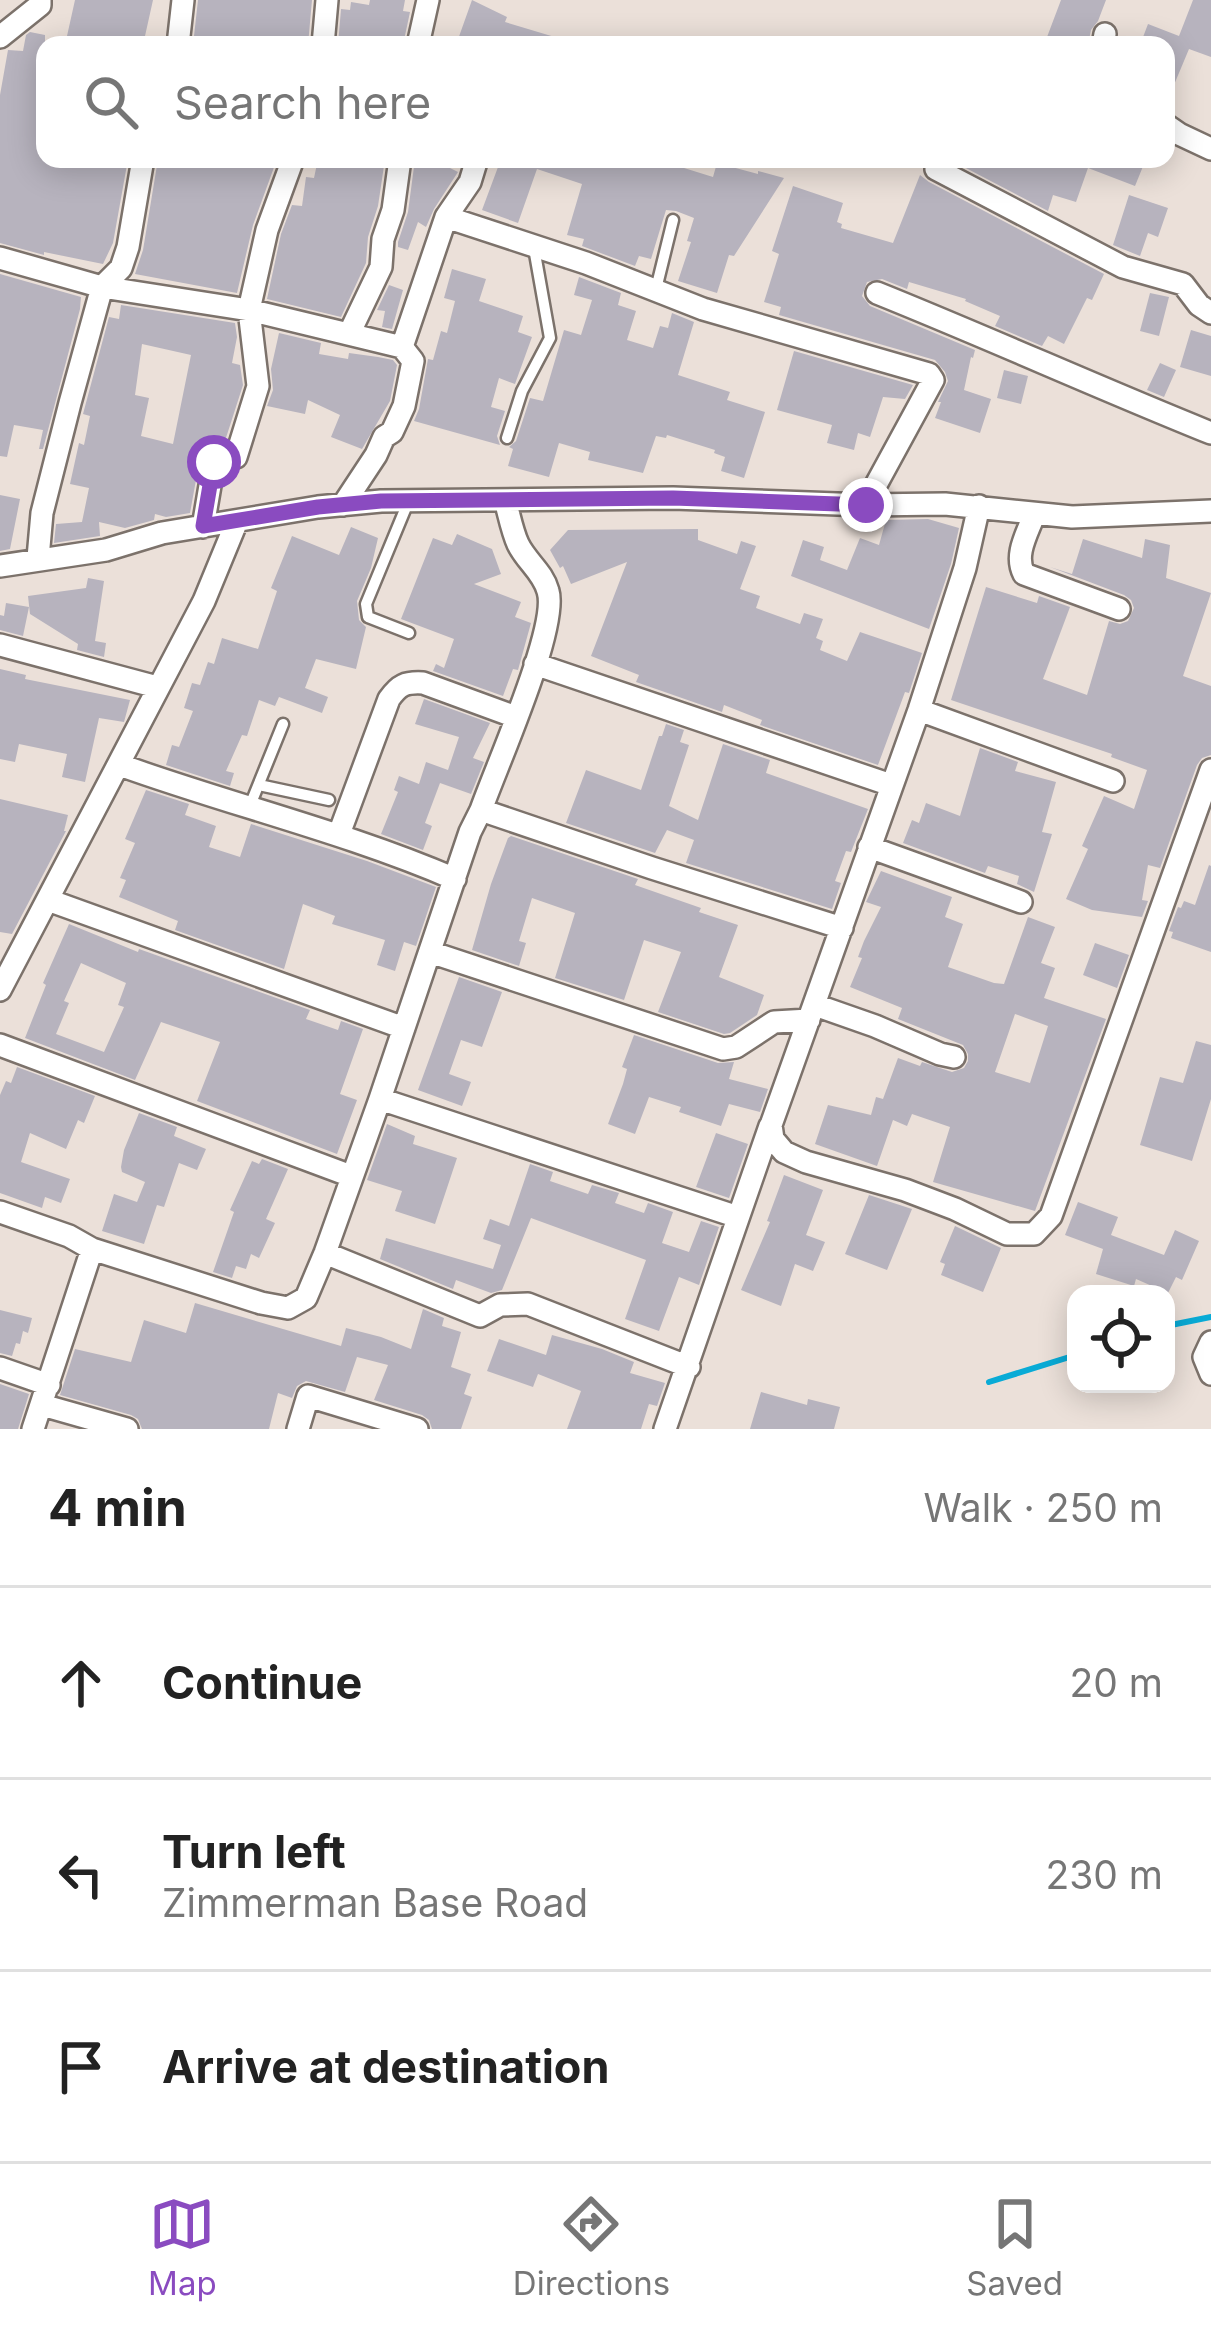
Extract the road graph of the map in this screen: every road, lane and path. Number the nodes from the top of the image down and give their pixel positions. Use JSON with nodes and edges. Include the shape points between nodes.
{"nodes":[{"id":1,"x":40,"y":0,"type":"edge"},
{"id":2,"x":183,"y":0,"type":"edge"},
{"id":3,"x":327,"y":0,"type":"edge"},
{"id":4,"x":428,"y":0,"type":"edge"},
{"id":5,"x":179,"y":36,"type":"edge"},
{"id":6,"x":323,"y":36,"type":"edge"},
{"id":7,"x":420,"y":36,"type":"edge"},
{"id":8,"x":0,"y":37,"type":"edge"},
{"id":9,"x":1175,"y":131,"type":"edge"},
{"id":10,"x":1211,"y":149,"type":"edge"},
{"id":11,"x":141,"y":168,"type":"edge"},
{"id":12,"x":290,"y":168,"type":"edge"},
{"id":13,"x":399,"y":168,"type":"edge"},
{"id":14,"x":474,"y":168,"type":"edge"},
{"id":15,"x":936,"y":169,"type":"dead end"},
{"id":16,"x":446,"y":218,"type":"junction"},
{"id":17,"x":674,"y":220,"type":"dead end"},
{"id":18,"x":534,"y":248,"type":"junction"},
{"id":19,"x":0,"y":258,"type":"edge"},
{"id":20,"x":102,"y":287,"type":"junction"},
{"id":21,"x":656,"y":289,"type":"junction"},
{"id":22,"x":878,"y":293,"type":"dead end"},
{"id":23,"x":249,"y":310,"type":"junction"},
{"id":24,"x":1211,"y":313,"type":"edge"},
{"id":25,"x":349,"y":334,"type":"junction"},
{"id":26,"x":402,"y":346,"type":"junction"},
{"id":27,"x":1211,"y":433,"type":"edge"},
{"id":28,"x":507,"y":438,"type":"dead end"},
{"id":29,"x":409,"y":500,"type":"junction"},
{"id":30,"x":505,"y":500,"type":"junction"},
{"id":31,"x":343,"y":505,"type":"junction"},
{"id":32,"x":866,"y":505,"type":"junction"},
{"id":33,"x":979,"y":506,"type":"junction"},
{"id":34,"x":1210,"y":506,"type":"edge"},
{"id":35,"x":1034,"y":514,"type":"junction"},
{"id":36,"x":237,"y":521,"type":"junction"},
{"id":37,"x":203,"y":526,"type":"junction"},
{"id":38,"x":38,"y":558,"type":"junction"},
{"id":39,"x":0,"y":566,"type":"edge"},
{"id":40,"x":1119,"y":609,"type":"dead end"},
{"id":41,"x":409,"y":633,"type":"dead end"},
{"id":42,"x":0,"y":645,"type":"edge"},
{"id":43,"x":535,"y":664,"type":"junction"},
{"id":44,"x":157,"y":687,"type":"junction"},
{"id":45,"x":919,"y":710,"type":"junction"},
{"id":46,"x":516,"y":717,"type":"junction"},
{"id":47,"x":283,"y":724,"type":"dead end"},
{"id":48,"x":120,"y":765,"type":"junction"},
{"id":49,"x":1211,"y":770,"type":"edge"},
{"id":50,"x":1113,"y":781,"type":"dead end"},
{"id":51,"x":259,"y":785,"type":"junction"},
{"id":52,"x":891,"y":785,"type":"junction"},
{"id":53,"x":329,"y":800,"type":"dead end"},
{"id":54,"x":249,"y":808,"type":"junction"},
{"id":55,"x":481,"y":810,"type":"junction"},
{"id":56,"x":339,"y":834,"type":"junction"},
{"id":57,"x":868,"y":847,"type":"junction"},
{"id":58,"x":455,"y":879,"type":"junction"},
{"id":59,"x":48,"y":900,"type":"junction"},
{"id":60,"x":1021,"y":902,"type":"dead end"},
{"id":61,"x":842,"y":928,"type":"junction"},
{"id":62,"x":430,"y":952,"type":"junction"},
{"id":63,"x":8,"y":957,"type":"edge"},
{"id":64,"x":0,"y":990,"type":"edge"},
{"id":65,"x":812,"y":1012,"type":"junction"},
{"id":66,"x":404,"y":1028,"type":"junction"},
{"id":67,"x":0,"y":1045,"type":"edge"},
{"id":68,"x":954,"y":1057,"type":"dead end"},
{"id":69,"x":380,"y":1099,"type":"junction"},
{"id":70,"x":771,"y":1125,"type":"junction"},
{"id":71,"x":352,"y":1176,"type":"junction"},
{"id":72,"x":0,"y":1212,"type":"edge"},
{"id":73,"x":738,"y":1217,"type":"junction"},
{"id":74,"x":92,"y":1249,"type":"junction"},
{"id":75,"x":325,"y":1253,"type":"junction"},
{"id":76,"x":1211,"y":1342,"type":"edge"},
{"id":77,"x":688,"y":1367,"type":"junction"},
{"id":78,"x":0,"y":1368,"type":"edge"},
{"id":79,"x":1211,"y":1373,"type":"edge"},
{"id":80,"x":45,"y":1395,"type":"junction"},
{"id":81,"x":34,"y":1429,"type":"edge"},
{"id":82,"x":127,"y":1429,"type":"edge"},
{"id":83,"x":298,"y":1429,"type":"edge"},
{"id":84,"x":417,"y":1429,"type":"edge"},
{"id":85,"x":665,"y":1429,"type":"edge"}],
"edges":[{"from":1,"to":8,"type":"street"},
{"from":2,"to":5,"type":"street"},
{"from":3,"to":6,"type":"street"},
{"from":4,"to":7,"type":"street"},
{"from":9,"to":10,"type":"street"},
{"from":11,"to":20,"type":"street","via":[[122,268]]},
{"from":12,"to":23,"type":"street"},
{"from":13,"to":25,"type":"street","via":[[381,267]]},
{"from":14,"to":16,"type":"street"},
{"from":15,"to":24,"type":"street","via":[[1123,267],[1183,284]]},
{"from":16,"to":18,"type":"street"},
{"from":16,"to":26,"type":"street"},
{"from":17,"to":21,"type":"lane"},
{"from":18,"to":21,"type":"street"},
{"from":18,"to":28,"type":"lane","via":[[550,338]]},
{"from":19,"to":20,"type":"street"},
{"from":20,"to":23,"type":"street"},
{"from":20,"to":38,"type":"street","via":[[42,513]]},
{"from":21,"to":32,"type":"street","via":[[932,376]]},
{"from":22,"to":27,"type":"street"},
{"from":23,"to":25,"type":"street"},
{"from":23,"to":37,"type":"street","via":[[258,386],[236,457],[214,462]]},
{"from":25,"to":26,"type":"street"},
{"from":26,"to":31,"type":"street","via":[[412,361],[404,406]]},
{"from":29,"to":30,"type":"street"},
{"from":29,"to":31,"type":"street"},
{"from":29,"to":41,"type":"lane","via":[[366,604],[368,616]]},
{"from":30,"to":32,"type":"street"},
{"from":30,"to":43,"type":"street","via":[[518,545],[549,592]]},
{"from":31,"to":36,"type":"street"},
{"from":32,"to":33,"type":"street"},
{"from":33,"to":35,"type":"street"},
{"from":33,"to":45,"type":"street"},
{"from":34,"to":35,"type":"street"},
{"from":35,"to":40,"type":"street","via":[[1019,554],[1024,574]]},
{"from":36,"to":37,"type":"street"},
{"from":36,"to":44,"type":"street"},
{"from":37,"to":38,"type":"street"},
{"from":38,"to":39,"type":"street"},
{"from":42,"to":44,"type":"street"},
{"from":43,"to":46,"type":"street"},
{"from":43,"to":52,"type":"street"},
{"from":44,"to":48,"type":"street"},
{"from":45,"to":50,"type":"street"},
{"from":45,"to":52,"type":"street"},
{"from":46,"to":55,"type":"street"},
{"from":46,"to":56,"type":"street","via":[[423,683],[399,686]]},
{"from":47,"to":51,"type":"lane"},
{"from":48,"to":54,"type":"street"},
{"from":48,"to":59,"type":"street"},
{"from":49,"to":70,"type":"street","via":[[1052,1216],[1034,1234],[1007,1234],[905,1190],[806,1162],[784,1152]]},
{"from":51,"to":53,"type":"lane"},
{"from":51,"to":54,"type":"lane"},
{"from":52,"to":57,"type":"street"},
{"from":54,"to":56,"type":"street"},
{"from":55,"to":58,"type":"street"},
{"from":55,"to":61,"type":"street"},
{"from":56,"to":58,"type":"street"},
{"from":57,"to":60,"type":"street"},
{"from":57,"to":61,"type":"street"},
{"from":58,"to":62,"type":"street"},
{"from":59,"to":63,"type":"street"},
{"from":59,"to":66,"type":"street"},
{"from":61,"to":65,"type":"street"},
{"from":62,"to":65,"type":"street","via":[[723,1048]]},
{"from":62,"to":66,"type":"street"},
{"from":63,"to":64,"type":"street"},
{"from":65,"to":68,"type":"street"},
{"from":65,"to":70,"type":"street"},
{"from":66,"to":69,"type":"street"},
{"from":67,"to":71,"type":"street"},
{"from":69,"to":71,"type":"street"},
{"from":69,"to":73,"type":"street"},
{"from":70,"to":73,"type":"street"},
{"from":71,"to":75,"type":"street"},
{"from":72,"to":74,"type":"street"},
{"from":73,"to":77,"type":"street"},
{"from":74,"to":75,"type":"street","via":[[288,1308],[305,1298]]},
{"from":74,"to":80,"type":"street"},
{"from":75,"to":77,"type":"street","via":[[480,1316],[528,1304]]},
{"from":76,"to":79,"type":"street","via":[[1204,1357]]},
{"from":77,"to":85,"type":"street"},
{"from":78,"to":80,"type":"street"},
{"from":80,"to":81,"type":"street"},
{"from":80,"to":82,"type":"street"},
{"from":83,"to":84,"type":"street","via":[[308,1396]]}]}
